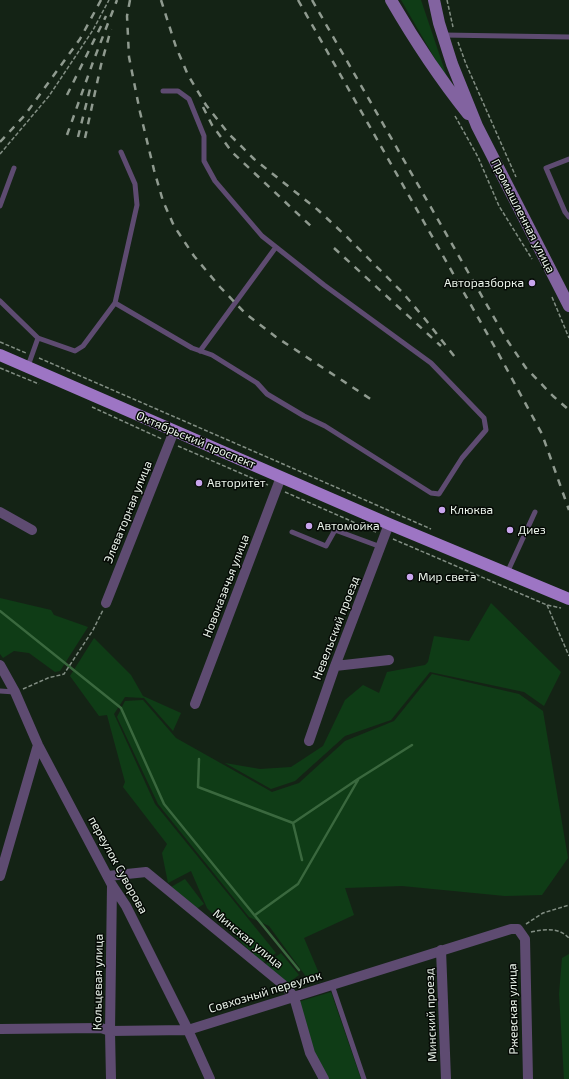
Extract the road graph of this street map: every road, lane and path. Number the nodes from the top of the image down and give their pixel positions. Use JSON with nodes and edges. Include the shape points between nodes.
{"nodes":[{"id":1,"x":109,"y":0,"type":"edge"},
{"id":2,"x":391,"y":0,"type":"edge"},
{"id":3,"x":434,"y":0,"type":"edge"},
{"id":4,"x":447,"y":0,"type":"edge"},
{"id":5,"x":443,"y":35,"type":"junction"},
{"id":6,"x":455,"y":35,"type":"junction"},
{"id":7,"x":569,"y":37,"type":"edge"},
{"id":8,"x":163,"y":91,"type":"dead end"},
{"id":9,"x":455,"y":115,"type":"dead end"},
{"id":10,"x":477,"y":126,"type":"junction"},
{"id":11,"x":496,"y":134,"type":"dead end"},
{"id":12,"x":121,"y":152,"type":"dead end"},
{"id":13,"x":0,"y":154,"type":"edge"},
{"id":14,"x":569,"y":159,"type":"edge"},
{"id":15,"x":14,"y":168,"type":"dead end"},
{"id":16,"x":0,"y":206,"type":"edge"},
{"id":17,"x":569,"y":217,"type":"edge"},
{"id":18,"x":276,"y":247,"type":"junction"},
{"id":19,"x":535,"y":263,"type":"dead end"},
{"id":20,"x":550,"y":294,"type":"dead end"},
{"id":21,"x":0,"y":301,"type":"edge"},
{"id":22,"x":115,"y":303,"type":"junction"},
{"id":23,"x":569,"y":306,"type":"edge"},
{"id":24,"x":38,"y":338,"type":"junction"},
{"id":25,"x":569,"y":338,"type":"edge"},
{"id":26,"x":0,"y":342,"type":"edge"},
{"id":27,"x":200,"y":351,"type":"junction"},
{"id":28,"x":0,"y":355,"type":"edge"},
{"id":29,"x":30,"y":361,"type":"junction"},
{"id":30,"x":174,"y":431,"type":"junction"},
{"id":31,"x":281,"y":477,"type":"junction"},
{"id":32,"x":0,"y":512,"type":"edge"},
{"id":33,"x":535,"y":512,"type":"dead end"},
{"id":34,"x":389,"y":524,"type":"junction"},
{"id":35,"x":32,"y":530,"type":"dead end"},
{"id":36,"x":432,"y":530,"type":"dead end"},
{"id":37,"x":292,"y":532,"type":"dead end"},
{"id":38,"x":381,"y":547,"type":"junction"},
{"id":39,"x":507,"y":574,"type":"junction"},
{"id":40,"x":569,"y":599,"type":"edge"},
{"id":41,"x":106,"y":603,"type":"joint"},
{"id":42,"x":547,"y":605,"type":"dead end"},
{"id":43,"x":569,"y":656,"type":"edge"},
{"id":44,"x":389,"y":660,"type":"dead end"},
{"id":45,"x":0,"y":665,"type":"edge"},
{"id":46,"x":335,"y":666,"type":"junction"},
{"id":47,"x":0,"y":691,"type":"edge"},
{"id":48,"x":16,"y":692,"type":"junction"},
{"id":49,"x":195,"y":704,"type":"dead end"},
{"id":50,"x":308,"y":742,"type":"dead end"},
{"id":51,"x":38,"y":745,"type":"junction"},
{"id":52,"x":0,"y":876,"type":"edge"},
{"id":53,"x":110,"y":881,"type":"junction"},
{"id":54,"x":569,"y":905,"type":"edge"},
{"id":55,"x":518,"y":929,"type":"junction"},
{"id":56,"x":569,"y":938,"type":"edge"},
{"id":57,"x":441,"y":950,"type":"junction"},
{"id":58,"x":332,"y":985,"type":"junction"},
{"id":59,"x":294,"y":997,"type":"junction"},
{"id":60,"x":0,"y":1029,"type":"edge"},
{"id":61,"x":188,"y":1030,"type":"junction"},
{"id":62,"x":110,"y":1031,"type":"junction"},
{"id":63,"x":111,"y":1079,"type":"edge"},
{"id":64,"x":210,"y":1079,"type":"edge"},
{"id":65,"x":324,"y":1079,"type":"edge"},
{"id":66,"x":364,"y":1079,"type":"edge"},
{"id":67,"x":446,"y":1079,"type":"edge"},
{"id":68,"x":528,"y":1079,"type":"edge"}],
"edges":[{"from":1,"to":13,"type":"path","via":[[93,30],[49,96]]},
{"from":2,"to":10,"type":"main road"},
{"from":3,"to":5,"type":"main road"},
{"from":4,"to":6,"type":"path"},
{"from":5,"to":6,"type":"lane"},
{"from":5,"to":10,"type":"main road"},
{"from":6,"to":7,"type":"lane"},
{"from":6,"to":11,"type":"path"},
{"from":8,"to":18,"type":"lane","via":[[178,90],[189,99],[204,136],[204,161],[215,181],[262,236]]},
{"from":9,"to":19,"type":"path","via":[[478,157],[499,206]]},
{"from":10,"to":23,"type":"main road","name":"Промышленная улица"},
{"from":12,"to":22,"type":"lane","via":[[135,184],[137,205]]},
{"from":14,"to":17,"type":"lane","via":[[546,168]]},
{"from":15,"to":16,"type":"lane"},
{"from":18,"to":27,"type":"lane"},
{"from":18,"to":27,"type":"lane","via":[[431,363],[484,418],[486,430],[462,458],[439,494],[431,493],[325,426],[267,394],[257,383],[219,359]]},
{"from":20,"to":25,"type":"path"},
{"from":21,"to":24,"type":"lane"},
{"from":22,"to":24,"type":"lane","via":[[83,346],[75,351]]},
{"from":22,"to":27,"type":"lane"},
{"from":24,"to":29,"type":"lane"},
{"from":26,"to":29,"type":"path"},
{"from":28,"to":29,"type":"main road","name":"Октябрьский проспект"},
{"from":29,"to":30,"type":"main road","name":"Октябрьский проспект"},
{"from":29,"to":36,"type":"path","via":[[283,464]]},
{"from":30,"to":31,"type":"main road","name":"Октябрьский проспект"},
{"from":30,"to":41,"type":"street","name":"Элеваторная улица"},
{"from":31,"to":34,"type":"main road","name":"Октябрьский проспект"},
{"from":31,"to":49,"type":"street","name":"Новоказачья улица"},
{"from":32,"to":35,"type":"street"},
{"from":33,"to":39,"type":"lane"},
{"from":34,"to":38,"type":"street","name":"Невельский проезд"},
{"from":34,"to":39,"type":"main road","name":"Октябрьский проспект"},
{"from":37,"to":38,"type":"lane","via":[[326,546],[335,530]]},
{"from":38,"to":46,"type":"street","name":"Невельский проезд"},
{"from":39,"to":40,"type":"main road","name":"Октябрьский проспект"},
{"from":41,"to":48,"type":"path","via":[[93,630],[64,674]]},
{"from":42,"to":43,"type":"path"},
{"from":44,"to":46,"type":"street"},
{"from":45,"to":48,"type":"street","name":"переулок Суворова"},
{"from":46,"to":50,"type":"street","name":"Невельский проезд"},
{"from":47,"to":48,"type":"lane"},
{"from":48,"to":51,"type":"street","name":"переулок Суворова"},
{"from":51,"to":52,"type":"street"},
{"from":51,"to":53,"type":"street","name":"переулок Суворова"},
{"from":53,"to":59,"type":"street","name":"Минская улица","via":[[146,872],[286,987]]},
{"from":53,"to":61,"type":"street","name":"переулок Суворова","via":[[126,906]]},
{"from":53,"to":62,"type":"street","name":"Кольцевая улица"},
{"from":54,"to":55,"type":"path","via":[[543,913]]},
{"from":55,"to":56,"type":"path","via":[[529,933],[550,929],[564,933]]},
{"from":55,"to":57,"type":"street","name":"Совхозный переулок"},
{"from":55,"to":68,"type":"street","name":"Ржевская улица","via":[[525,939]]},
{"from":57,"to":58,"type":"street","name":"Совхозный переулок"},
{"from":57,"to":67,"type":"street","name":"Минский проезд"},
{"from":58,"to":59,"type":"street","name":"Совхозный переулок"},
{"from":58,"to":66,"type":"lane"},
{"from":59,"to":61,"type":"street","name":"Совхозный переулок"},
{"from":59,"to":65,"type":"street","name":"Минская улица","via":[[310,1053]]},
{"from":60,"to":62,"type":"street","name":"Совхозный переулок","via":[[101,1028]]},
{"from":61,"to":62,"type":"street","name":"Совхозный переулок"},
{"from":61,"to":64,"type":"street","name":"переулок Суворова"},
{"from":62,"to":63,"type":"street","name":"Кольцевая улица"}]}
